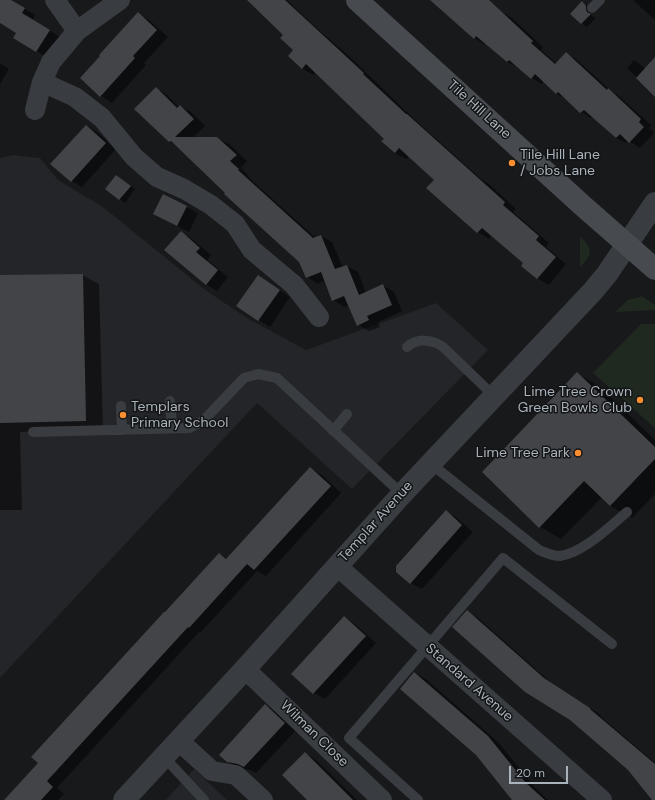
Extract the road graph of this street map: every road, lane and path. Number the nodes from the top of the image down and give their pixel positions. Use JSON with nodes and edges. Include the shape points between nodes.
{"nodes":[{"id":1,"x":55,"y":0,"type":"edge"},
{"id":2,"x":120,"y":0,"type":"edge"},
{"id":3,"x":357,"y":0,"type":"edge"},
{"id":4,"x":600,"y":0,"type":"edge"},
{"id":5,"x":592,"y":8,"type":"dead end"},
{"id":6,"x":77,"y":31,"type":"junction"},
{"id":7,"x":42,"y":82,"type":"junction"},
{"id":8,"x":35,"y":110,"type":"dead end"},
{"id":9,"x":655,"y":203,"type":"edge"},
{"id":10,"x":627,"y":244,"type":"junction"},
{"id":11,"x":655,"y":269,"type":"edge"},
{"id":12,"x":320,"y":317,"type":"dead end"},
{"id":13,"x":406,"y":347,"type":"dead end"},
{"id":14,"x":494,"y":396,"type":"junction"},
{"id":15,"x":170,"y":401,"type":"dead end"},
{"id":16,"x":121,"y":406,"type":"dead end"},
{"id":17,"x":347,"y":414,"type":"dead end"},
{"id":18,"x":172,"y":428,"type":"junction"},
{"id":19,"x":122,"y":430,"type":"junction"},
{"id":20,"x":333,"y":431,"type":"junction"},
{"id":21,"x":33,"y":432,"type":"dead end"},
{"id":22,"x":430,"y":463,"type":"junction"},
{"id":23,"x":402,"y":494,"type":"junction"},
{"id":24,"x":627,"y":512,"type":"dead end"},
{"id":25,"x":337,"y":566,"type":"junction"},
{"id":26,"x":612,"y":644,"type":"dead end"},
{"id":27,"x":427,"y":645,"type":"junction"},
{"id":28,"x":245,"y":669,"type":"junction"},
{"id":29,"x":179,"y":741,"type":"junction"},
{"id":30,"x":164,"y":757,"type":"junction"},
{"id":31,"x":124,"y":800,"type":"edge"},
{"id":32,"x":204,"y":800,"type":"edge"},
{"id":33,"x":263,"y":800,"type":"edge"},
{"id":34,"x":382,"y":800,"type":"edge"},
{"id":35,"x":418,"y":800,"type":"edge"},
{"id":36,"x":602,"y":800,"type":"edge"}],
"edges":[{"from":1,"to":6,"type":"street"},
{"from":2,"to":6,"type":"street"},
{"from":3,"to":10,"type":"main road","name":"Tile Hill Lane"},
{"from":4,"to":5,"type":"lane"},
{"from":6,"to":7,"type":"street","via":[[51,62]]},
{"from":7,"to":8,"type":"street"},
{"from":7,"to":12,"type":"street","via":[[75,97],[102,118],[134,157],[157,177],[184,188],[236,224],[252,250],[294,285]]},
{"from":9,"to":10,"type":"street","name":"Templar Avenue"},
{"from":10,"to":11,"type":"main road","name":"Tile Hill Lane"},
{"from":10,"to":14,"type":"street","name":"Templar Avenue","via":[[593,291]]},
{"from":13,"to":14,"type":"lane","via":[[411,343],[428,340],[437,342]]},
{"from":14,"to":22,"type":"street","name":"Templar Avenue"},
{"from":15,"to":18,"type":"lane"},
{"from":16,"to":19,"type":"lane"},
{"from":17,"to":20,"type":"lane"},
{"from":18,"to":19,"type":"lane"},
{"from":18,"to":20,"type":"lane","via":[[189,428],[203,421],[244,378],[258,374],[277,378]]},
{"from":19,"to":21,"type":"lane"},
{"from":20,"to":23,"type":"lane"},
{"from":22,"to":23,"type":"street","name":"Templar Avenue"},
{"from":22,"to":24,"type":"lane","via":[[539,550],[551,555],[560,556],[587,545]]},
{"from":23,"to":25,"type":"street","name":"Templar Avenue"},
{"from":25,"to":27,"type":"street","name":"Standard Avenue"},
{"from":25,"to":28,"type":"street","name":"Templar Avenue"},
{"from":26,"to":27,"type":"lane","via":[[503,558]]},
{"from":27,"to":35,"type":"lane","via":[[349,738]]},
{"from":27,"to":36,"type":"street","name":"Standard Avenue"},
{"from":28,"to":29,"type":"street","name":"Templar Avenue"},
{"from":28,"to":34,"type":"street","name":"Wilman Close"},
{"from":29,"to":30,"type":"street","name":"Templar Avenue"},
{"from":29,"to":33,"type":"street","via":[[212,771],[236,775]]},
{"from":30,"to":31,"type":"street","name":"Templar Avenue"},
{"from":30,"to":32,"type":"lane"}]}
